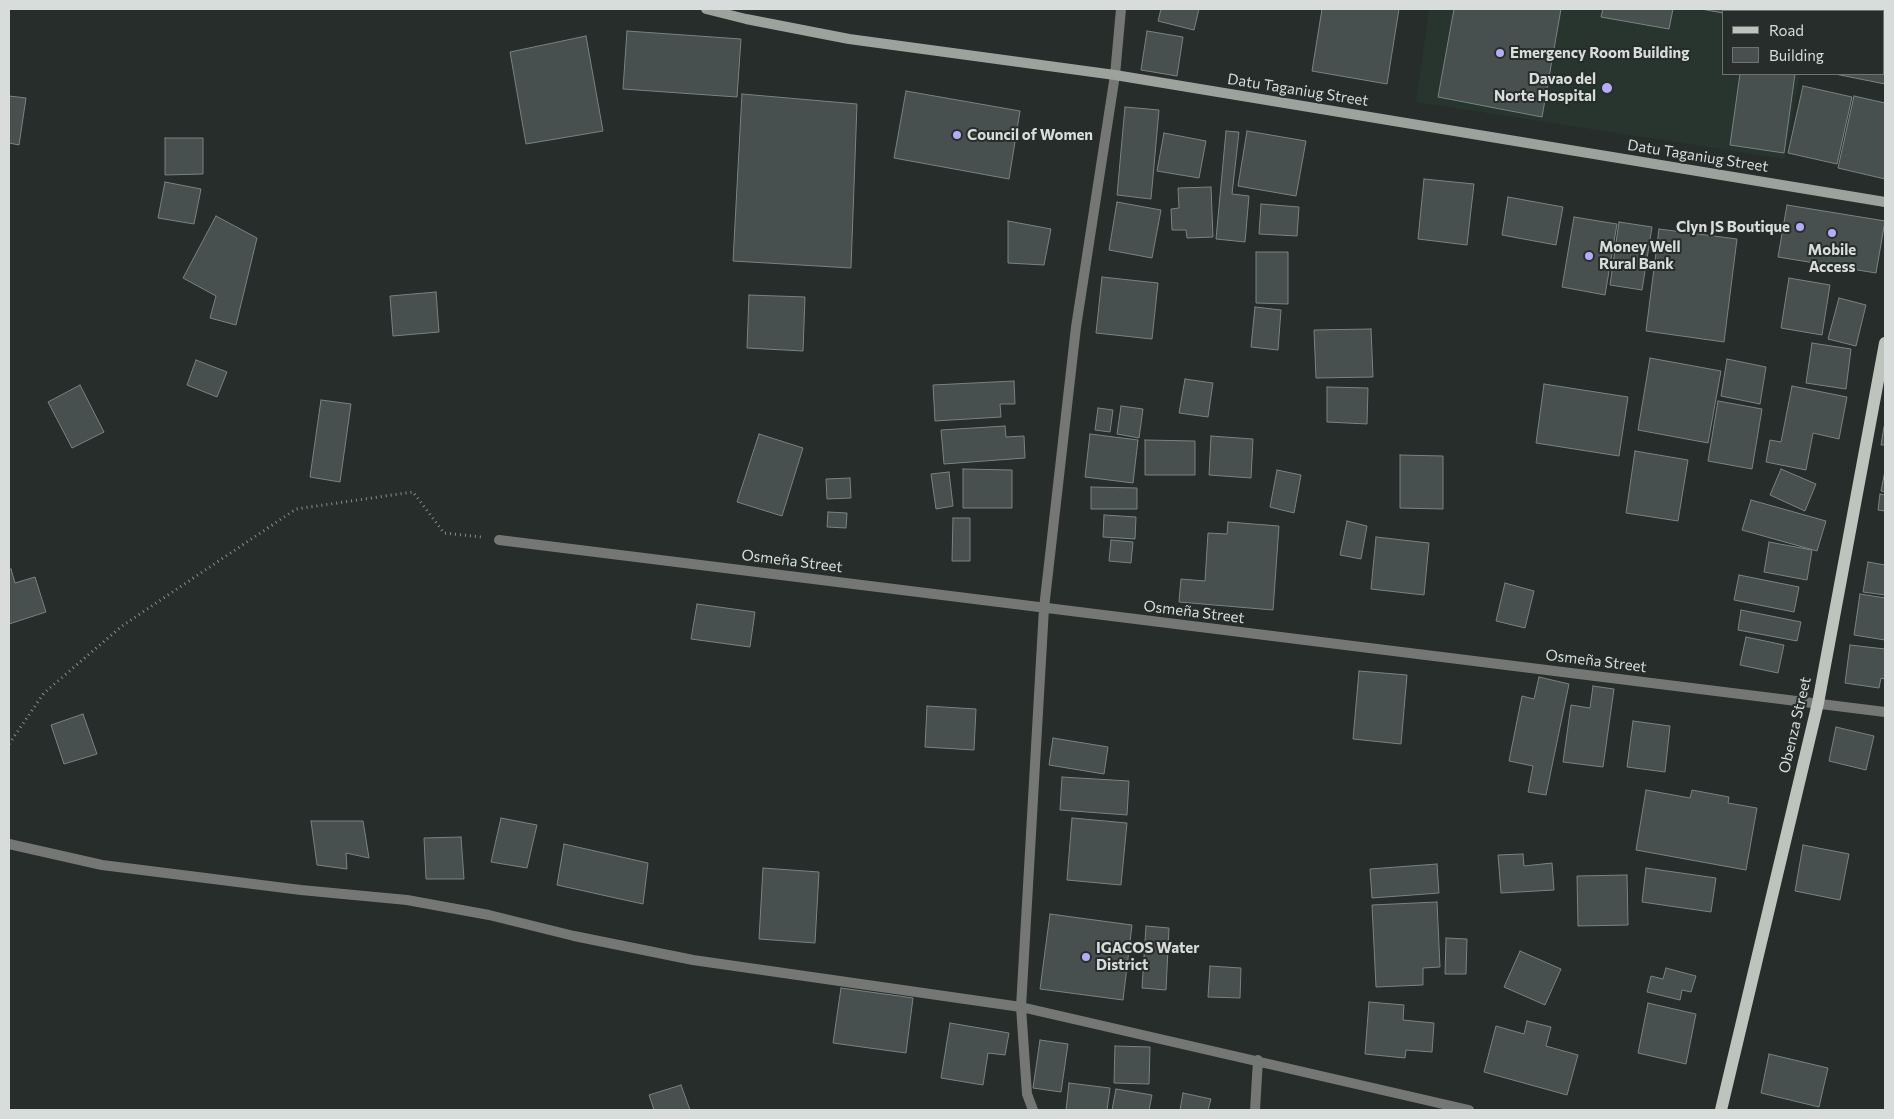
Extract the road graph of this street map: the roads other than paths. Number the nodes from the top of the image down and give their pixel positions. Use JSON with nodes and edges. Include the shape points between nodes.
{"nodes":[{"id":1,"x":706,"y":9,"type":"edge"},
{"id":2,"x":1121,"y":9,"type":"edge"},
{"id":3,"x":1115,"y":74,"type":"junction"},
{"id":4,"x":1885,"y":202,"type":"edge"},
{"id":5,"x":1885,"y":343,"type":"edge"},
{"id":6,"x":499,"y":540,"type":"road end"},
{"id":7,"x":1044,"y":608,"type":"junction"},
{"id":8,"x":1818,"y":703,"type":"junction"},
{"id":9,"x":1885,"y":712,"type":"edge"},
{"id":10,"x":9,"y":844,"type":"edge"},
{"id":11,"x":1021,"y":1007,"type":"junction"},
{"id":12,"x":1258,"y":1060,"type":"junction"},
{"id":13,"x":1033,"y":1110,"type":"edge"},
{"id":14,"x":1255,"y":1110,"type":"edge"},
{"id":15,"x":1469,"y":1110,"type":"edge"},
{"id":16,"x":1722,"y":1110,"type":"edge"}],
"edges":[{"from":1,"to":3,"type":"main road","name":"Datu Taganiug Street","via":[[849,39]]},
{"from":2,"to":3,"type":"street"},
{"from":3,"to":4,"type":"main road","name":"Datu Taganiug Street"},
{"from":3,"to":7,"type":"street","via":[[1076,327]]},
{"from":5,"to":8,"type":"main road","name":"Obenza Street"},
{"from":6,"to":7,"type":"street","name":"Osmeña Street"},
{"from":7,"to":8,"type":"street","name":"Osmeña Street"},
{"from":7,"to":11,"type":"street"},
{"from":8,"to":9,"type":"street","name":"Osmeña Street"},
{"from":8,"to":16,"type":"main road","name":"Obenza Street"},
{"from":10,"to":11,"type":"street","via":[[102,865],[406,900],[693,960]]},
{"from":11,"to":12,"type":"street"},
{"from":11,"to":13,"type":"street","via":[[1026,1094]]},
{"from":12,"to":14,"type":"street"},
{"from":12,"to":15,"type":"street"}]}
